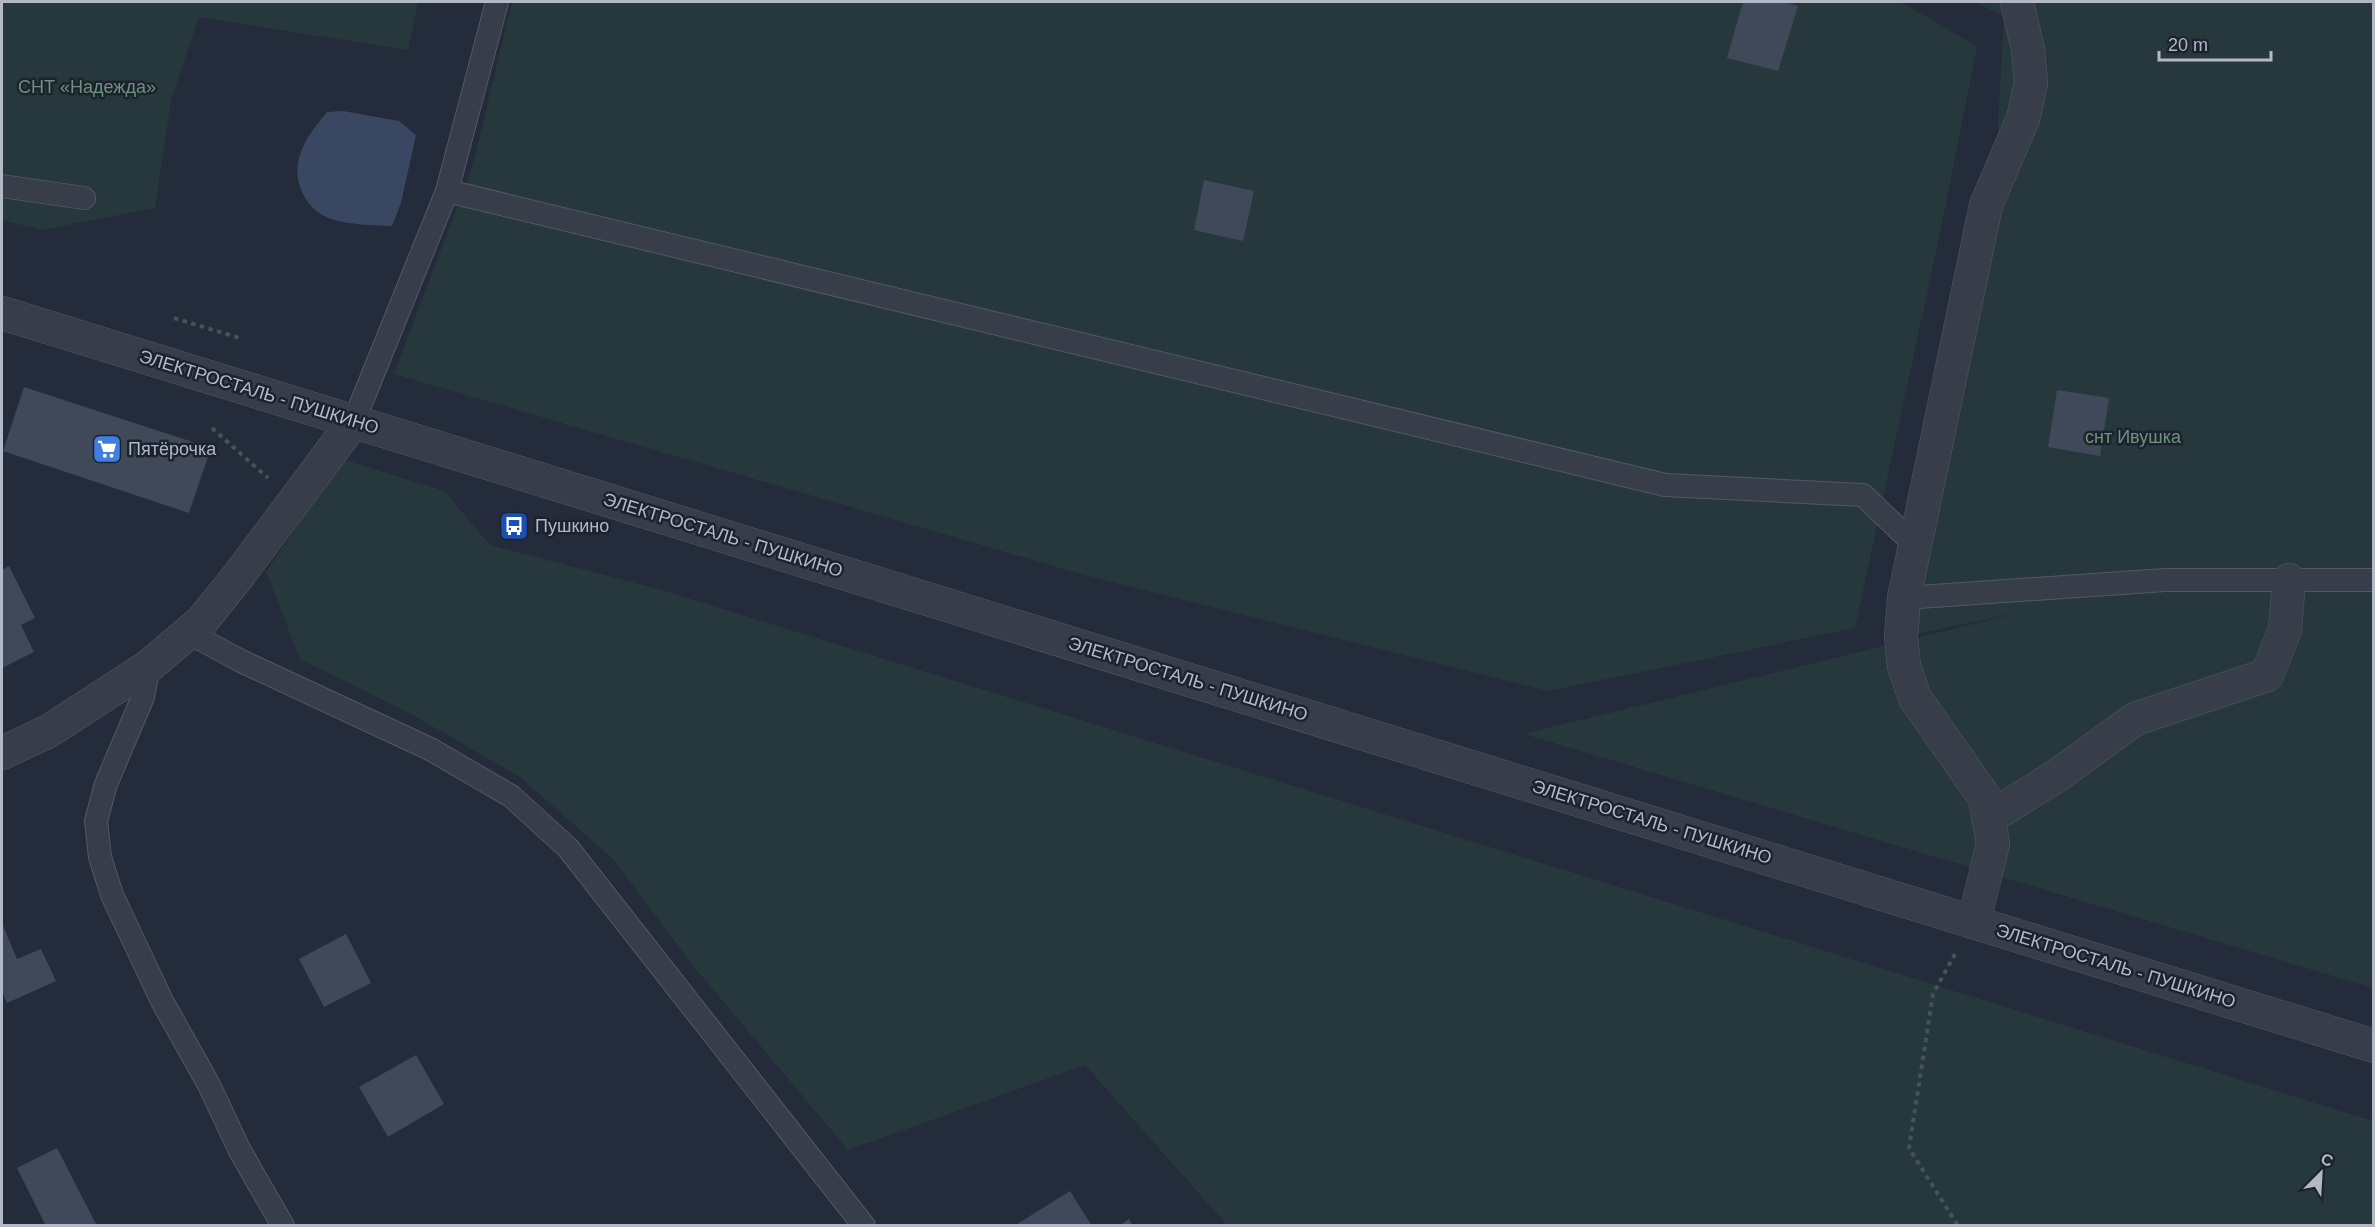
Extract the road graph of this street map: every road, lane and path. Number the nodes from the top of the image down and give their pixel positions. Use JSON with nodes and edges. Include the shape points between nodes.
{"nodes":[{"id":1,"x":497,"y":2,"type":"edge"},
{"id":2,"x":2017,"y":2,"type":"edge"},
{"id":3,"x":2,"y":186,"type":"edge"},
{"id":4,"x":447,"y":191,"type":"junction"},
{"id":5,"x":84,"y":198,"type":"dead end"},
{"id":6,"x":2,"y":313,"type":"edge"},
{"id":7,"x":174,"y":318,"type":"dead end"},
{"id":8,"x":243,"y":339,"type":"dead end"},
{"id":9,"x":354,"y":421,"type":"junction"},
{"id":10,"x":213,"y":428,"type":"dead end"},
{"id":11,"x":294,"y":501,"type":"junction"},
{"id":12,"x":1916,"y":546,"type":"junction"},
{"id":13,"x":2289,"y":580,"type":"junction"},
{"id":14,"x":2373,"y":580,"type":"edge"},
{"id":15,"x":1904,"y":598,"type":"junction"},
{"id":16,"x":189,"y":633,"type":"junction"},
{"id":17,"x":149,"y":666,"type":"junction"},
{"id":18,"x":2,"y":753,"type":"edge"},
{"id":19,"x":1989,"y":818,"type":"junction"},
{"id":20,"x":1974,"y":921,"type":"junction"},
{"id":21,"x":2373,"y":1046,"type":"edge"},
{"id":22,"x":283,"y":1226,"type":"edge"},
{"id":23,"x":864,"y":1226,"type":"edge"},
{"id":24,"x":1958,"y":1226,"type":"edge"}],
"edges":[{"from":1,"to":4,"type":"lane"},
{"from":2,"to":12,"type":"street","via":[[2031,83],[2024,119],[1986,206]]},
{"from":3,"to":5,"type":"lane"},
{"from":4,"to":9,"type":"lane"},
{"from":4,"to":12,"type":"lane","via":[[1665,484],[1863,495]]},
{"from":6,"to":9,"type":"street","name":"ЭЛЕКТРОСТАЛЬ - ПУШКИНО"},
{"from":7,"to":8,"type":"path"},
{"from":9,"to":11,"type":"street"},
{"from":9,"to":20,"type":"street","name":"ЭЛЕКТРОСТАЛЬ - ПУШКИНО"},
{"from":10,"to":11,"type":"path"},
{"from":11,"to":16,"type":"street","via":[[239,575]]},
{"from":12,"to":15,"type":"street"},
{"from":13,"to":14,"type":"lane"},
{"from":13,"to":15,"type":"lane","via":[[2165,580]]},
{"from":13,"to":19,"type":"street","via":[[2285,630],[2267,675],[2135,719],[2058,775]]},
{"from":15,"to":19,"type":"street","via":[[1901,637],[1904,666],[1914,698],[1985,798]]},
{"from":16,"to":17,"type":"street"},
{"from":16,"to":23,"type":"lane","via":[[430,749],[511,796],[568,849]]},
{"from":17,"to":18,"type":"street","via":[[49,731]]},
{"from":17,"to":22,"type":"lane","via":[[143,697],[106,784],[96,821],[100,857],[112,895],[162,1001]]},
{"from":19,"to":20,"type":"street","via":[[1993,844]]},
{"from":20,"to":21,"type":"street","name":"ЭЛЕКТРОСТАЛЬ - ПУШКИНО"},
{"from":20,"to":24,"type":"path","via":[[1933,994],[1909,1148]]}]}
